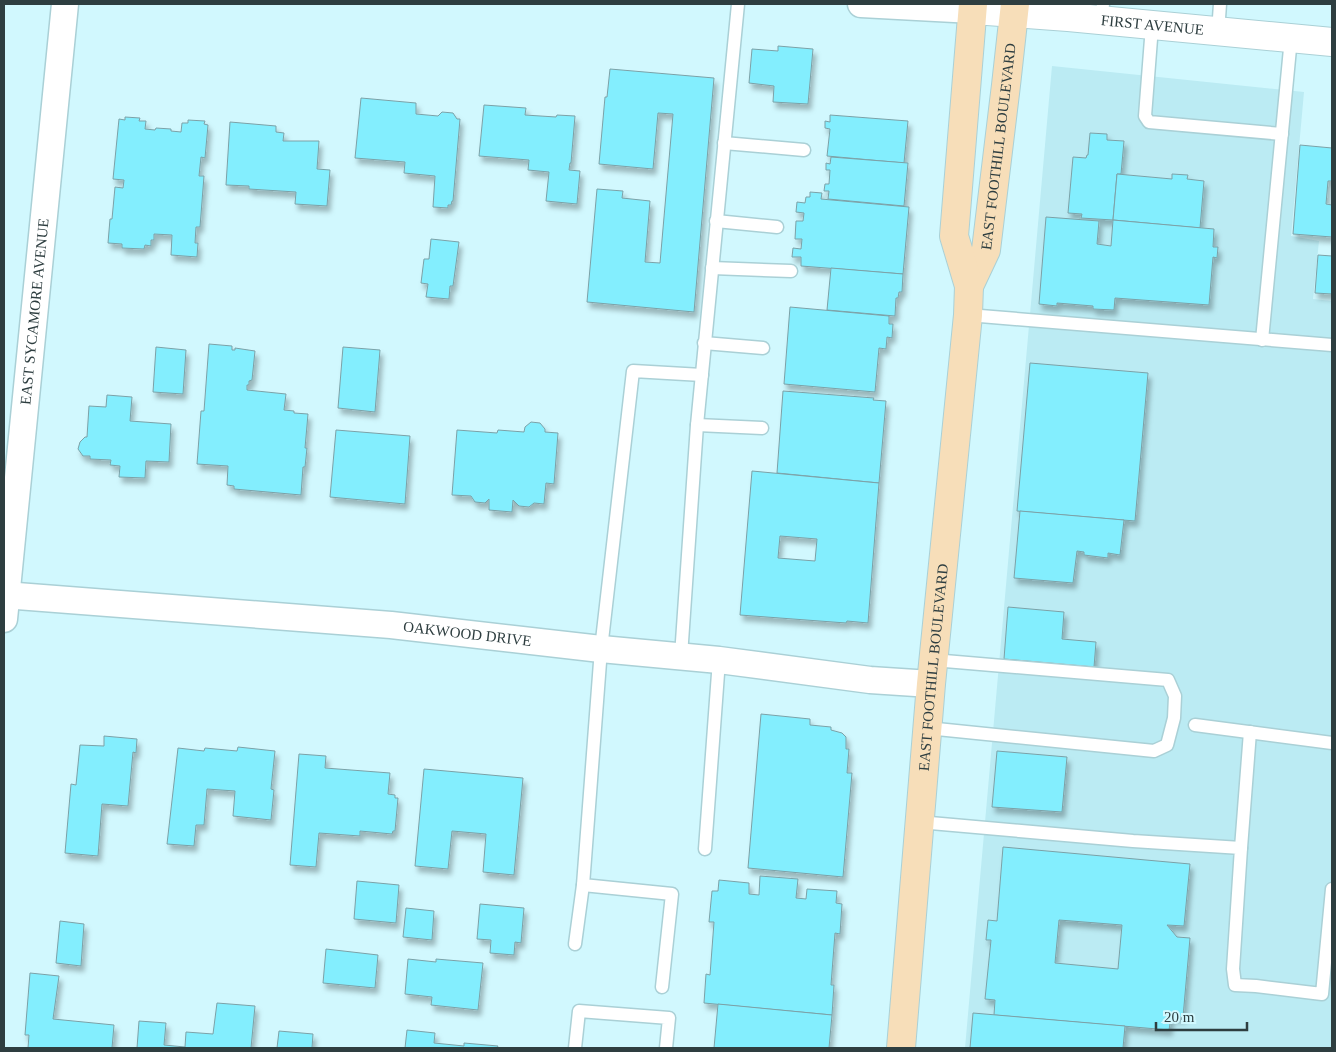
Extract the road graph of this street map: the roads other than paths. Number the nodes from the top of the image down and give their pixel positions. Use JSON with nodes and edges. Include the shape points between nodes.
{"nodes":[{"id":1,"x":65,"y":4,"type":"edge"},
{"id":2,"x":738,"y":4,"type":"edge"},
{"id":3,"x":861,"y":4,"type":"edge"},
{"id":4,"x":1220,"y":4,"type":"edge"},
{"id":5,"x":973,"y":7,"type":"edge"},
{"id":6,"x":1014,"y":8,"type":"edge"},
{"id":7,"x":1102,"y":12,"type":"edge"},
{"id":8,"x":1152,"y":26,"type":"junction"},
{"id":9,"x":1218,"y":32,"type":"junction"},
{"id":10,"x":1291,"y":38,"type":"junction"},
{"id":11,"x":1332,"y":42,"type":"edge"},
{"id":12,"x":1282,"y":134,"type":"junction"},
{"id":13,"x":724,"y":144,"type":"junction"},
{"id":14,"x":804,"y":150,"type":"dead end"},
{"id":15,"x":716,"y":221,"type":"junction"},
{"id":16,"x":777,"y":227,"type":"dead end"},
{"id":17,"x":712,"y":268,"type":"junction"},
{"id":18,"x":791,"y":271,"type":"dead end"},
{"id":19,"x":970,"y":286,"type":"junction"},
{"id":20,"x":968,"y":315,"type":"junction"},
{"id":21,"x":1262,"y":340,"type":"junction"},
{"id":22,"x":704,"y":343,"type":"junction"},
{"id":23,"x":1332,"y":345,"type":"edge"},
{"id":24,"x":763,"y":348,"type":"dead end"},
{"id":25,"x":702,"y":375,"type":"junction"},
{"id":26,"x":697,"y":425,"type":"junction"},
{"id":27,"x":762,"y":428,"type":"dead end"},
{"id":28,"x":5,"y":603,"type":"edge"},
{"id":29,"x":601,"y":649,"type":"junction"},
{"id":30,"x":681,"y":656,"type":"junction"},
{"id":31,"x":719,"y":660,"type":"junction"},
{"id":32,"x":932,"y":672,"type":"junction"},
{"id":33,"x":1195,"y":725,"type":"dead end"},
{"id":34,"x":927,"y":728,"type":"junction"},
{"id":35,"x":1250,"y":732,"type":"junction"},
{"id":36,"x":1332,"y":743,"type":"edge"},
{"id":37,"x":919,"y":822,"type":"junction"},
{"id":38,"x":1241,"y":848,"type":"junction"},
{"id":39,"x":705,"y":849,"type":"dead end"},
{"id":40,"x":583,"y":885,"type":"junction"},
{"id":41,"x":1332,"y":889,"type":"edge"},
{"id":42,"x":575,"y":944,"type":"dead end"},
{"id":43,"x":662,"y":987,"type":"dead end"},
{"id":44,"x":575,"y":1048,"type":"edge"},
{"id":45,"x":666,"y":1048,"type":"edge"},
{"id":46,"x":901,"y":1048,"type":"edge"}],
"edges":[{"from":1,"to":28,"type":"street","name":"EAST SYCAMORE AVENUE"},
{"from":2,"to":13,"type":"lane"},
{"from":3,"to":5,"type":"street"},
{"from":4,"to":9,"type":"lane"},
{"from":5,"to":6,"type":"street","name":"FIRST AVENUE"},
{"from":5,"to":19,"type":"main road","name":"EAST FOOTHILL BOULEVARD","via":[[954,236]]},
{"from":6,"to":7,"type":"street","name":"FIRST AVENUE"},
{"from":6,"to":19,"type":"main road","name":"EAST FOOTHILL BOULEVARD","via":[[986,250]]},
{"from":7,"to":8,"type":"street","name":"FIRST AVENUE"},
{"from":8,"to":9,"type":"street","name":"FIRST AVENUE"},
{"from":8,"to":12,"type":"lane","via":[[1145,116],[1149,122]]},
{"from":9,"to":10,"type":"street","name":"FIRST AVENUE"},
{"from":10,"to":11,"type":"street","name":"FIRST AVENUE"},
{"from":10,"to":12,"type":"lane"},
{"from":12,"to":21,"type":"lane"},
{"from":13,"to":14,"type":"lane"},
{"from":13,"to":15,"type":"lane"},
{"from":15,"to":16,"type":"lane"},
{"from":15,"to":17,"type":"lane"},
{"from":17,"to":18,"type":"lane"},
{"from":17,"to":22,"type":"lane"},
{"from":19,"to":20,"type":"main road","name":"EAST FOOTHILL BOULEVARD"},
{"from":20,"to":21,"type":"lane"},
{"from":20,"to":32,"type":"main road","name":"EAST FOOTHILL BOULEVARD"},
{"from":21,"to":23,"type":"lane"},
{"from":22,"to":24,"type":"lane"},
{"from":22,"to":25,"type":"lane"},
{"from":25,"to":26,"type":"lane"},
{"from":25,"to":29,"type":"lane","via":[[633,371]]},
{"from":26,"to":27,"type":"lane"},
{"from":26,"to":30,"type":"lane"},
{"from":28,"to":29,"type":"street","name":"OAKWOOD DRIVE","via":[[391,625]]},
{"from":29,"to":30,"type":"street","name":"OAKWOOD DRIVE"},
{"from":29,"to":40,"type":"lane"},
{"from":30,"to":31,"type":"street","name":"OAKWOOD DRIVE"},
{"from":31,"to":32,"type":"street","name":"OAKWOOD DRIVE","via":[[870,680]]},
{"from":31,"to":39,"type":"lane"},
{"from":32,"to":34,"type":"main road","name":"EAST FOOTHILL BOULEVARD"},
{"from":32,"to":34,"type":"lane","via":[[1168,680],[1175,696],[1174,718],[1167,745],[1154,751]]},
{"from":33,"to":35,"type":"lane"},
{"from":34,"to":37,"type":"main road","name":"EAST FOOTHILL BOULEVARD"},
{"from":35,"to":36,"type":"lane"},
{"from":35,"to":38,"type":"lane"},
{"from":37,"to":38,"type":"lane"},
{"from":37,"to":46,"type":"main road","name":"EAST FOOTHILL BOULEVARD"},
{"from":38,"to":41,"type":"lane","via":[[1233,969],[1235,985],[1322,994]]},
{"from":40,"to":42,"type":"lane"},
{"from":40,"to":43,"type":"lane","via":[[672,894]]},
{"from":44,"to":45,"type":"lane","via":[[579,1011],[669,1018]]}]}
